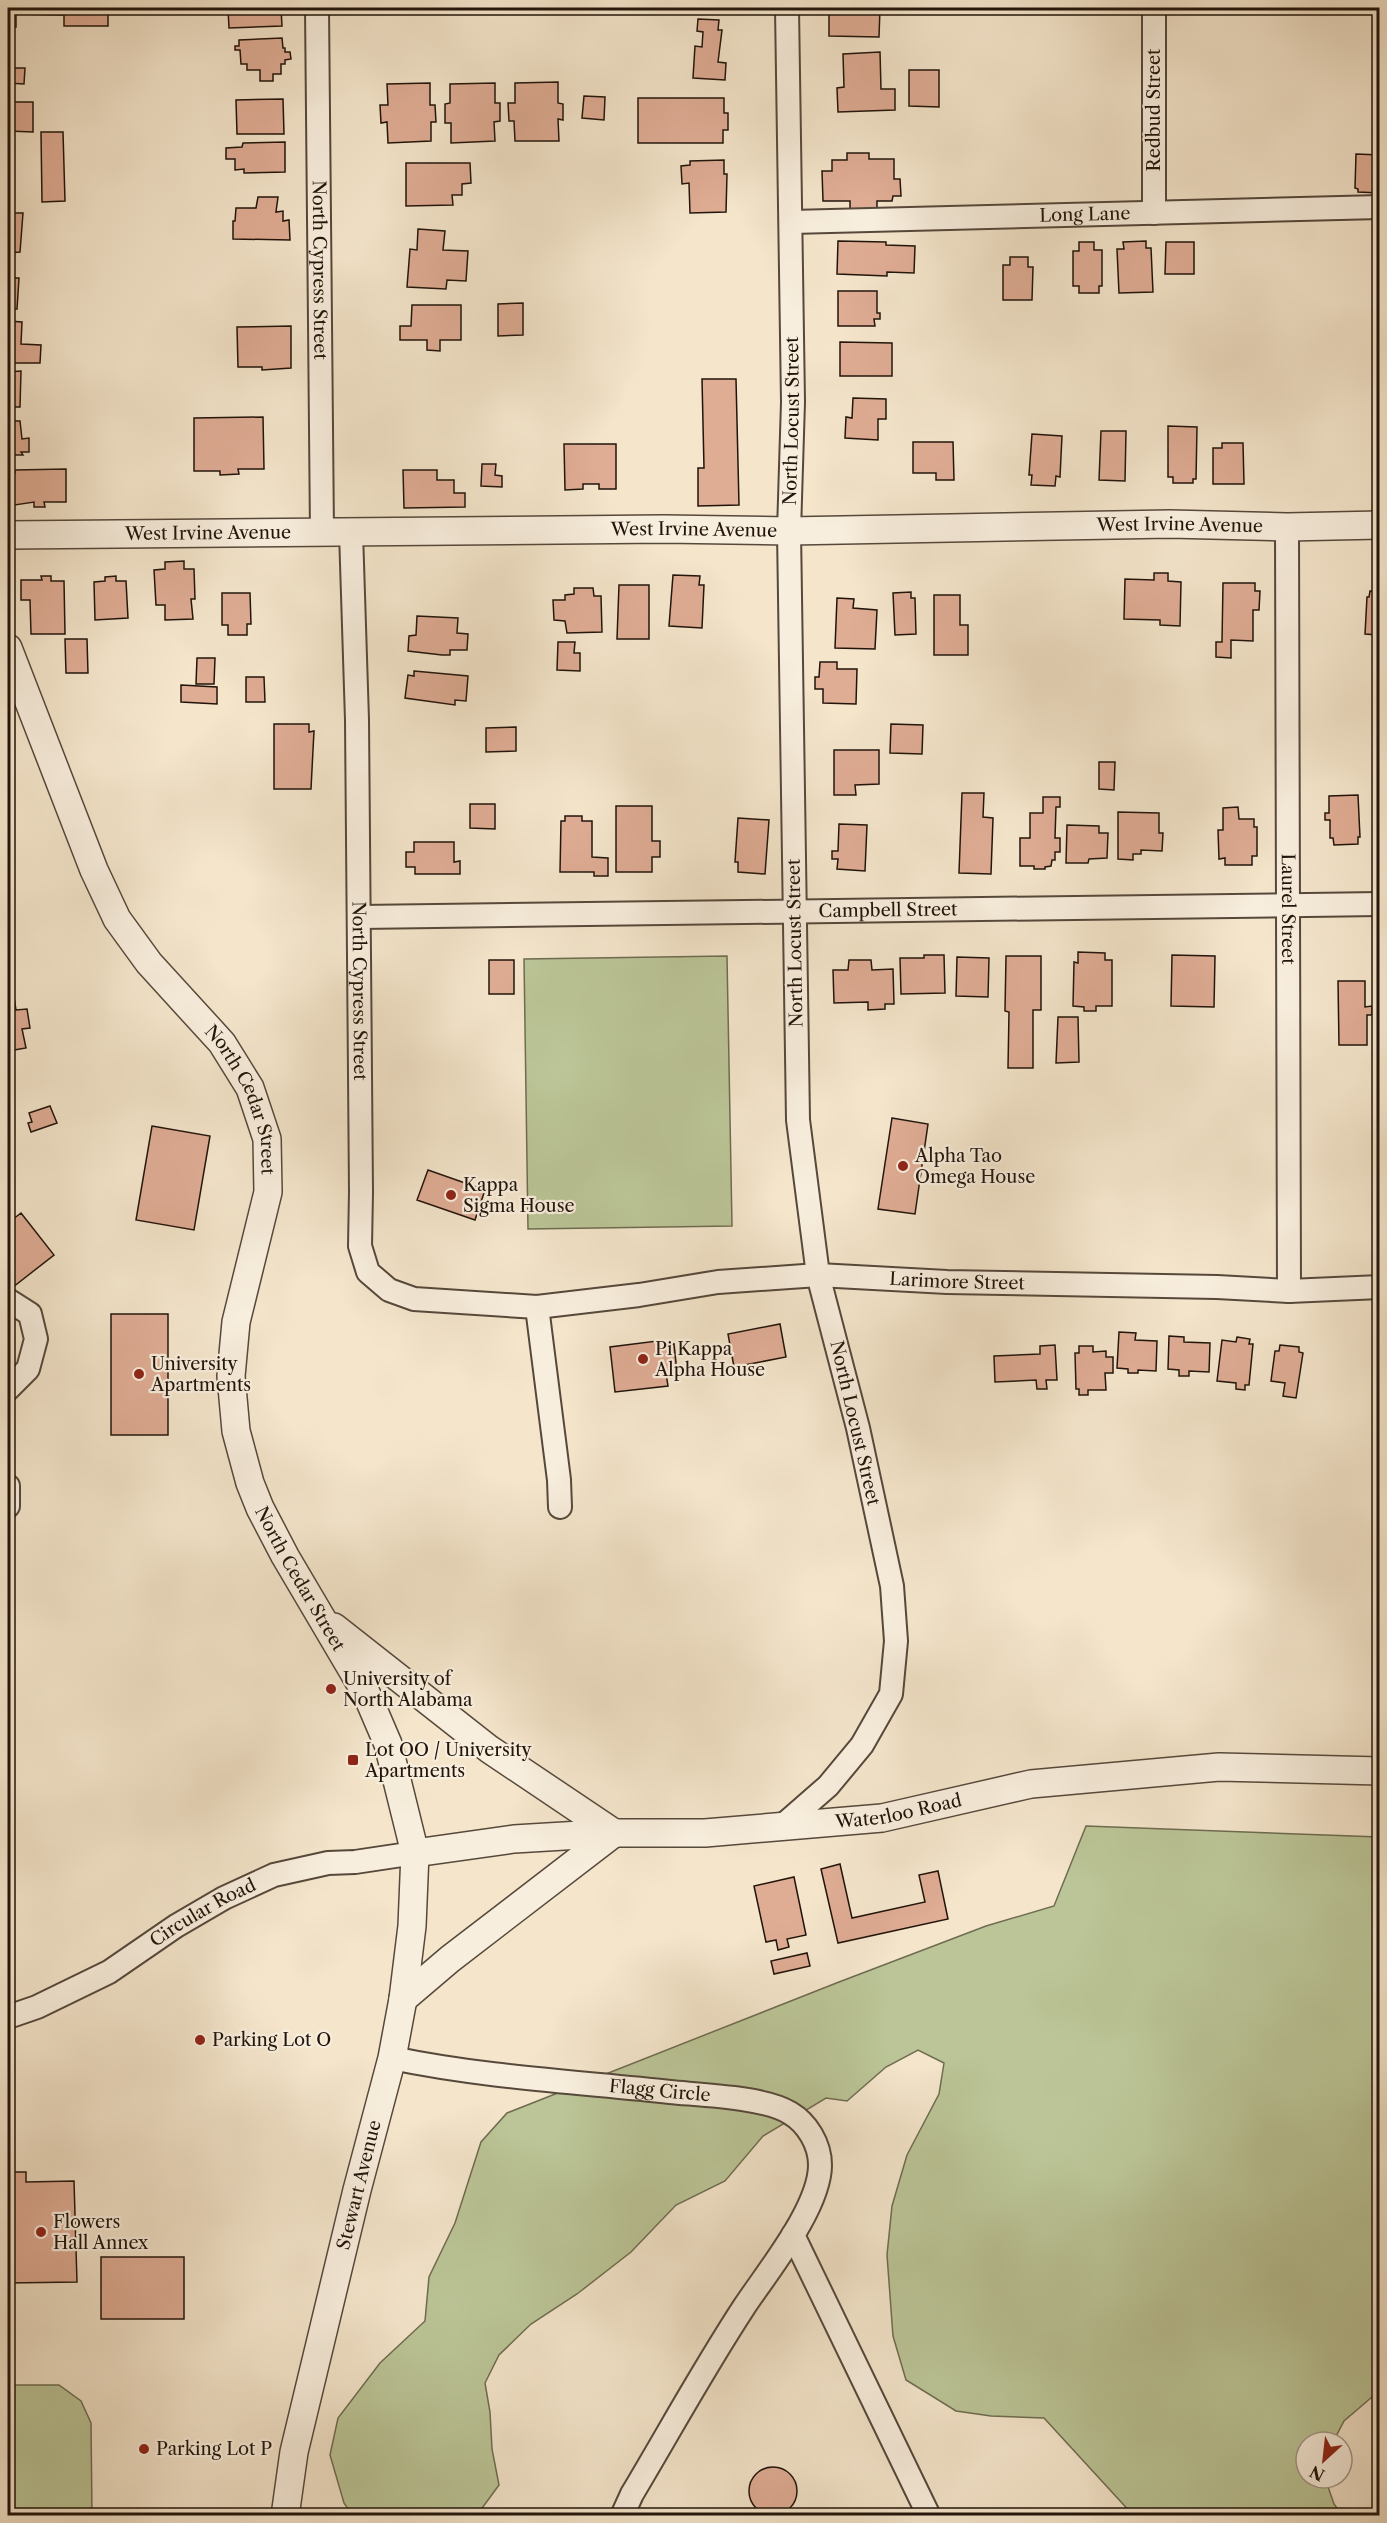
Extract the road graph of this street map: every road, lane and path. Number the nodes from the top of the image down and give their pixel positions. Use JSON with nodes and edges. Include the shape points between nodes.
{"nodes":[{"id":1,"x":317,"y":8,"type":"edge"},
{"id":2,"x":787,"y":8,"type":"edge"},
{"id":3,"x":1154,"y":8,"type":"edge"},
{"id":4,"x":1380,"y":207,"type":"edge"},
{"id":5,"x":1154,"y":213,"type":"junction"},
{"id":6,"x":791,"y":222,"type":"junction"},
{"id":7,"x":1380,"y":525,"type":"edge"},
{"id":8,"x":1287,"y":527,"type":"junction"},
{"id":9,"x":789,"y":531,"type":"junction"},
{"id":10,"x":351,"y":532,"type":"junction"},
{"id":11,"x":322,"y":533,"type":"junction"},
{"id":12,"x":8,"y":535,"type":"edge"},
{"id":13,"x":8,"y":648,"type":"edge"},
{"id":14,"x":1380,"y":904,"type":"edge"},
{"id":15,"x":1288,"y":906,"type":"junction"},
{"id":16,"x":793,"y":912,"type":"junction"},
{"id":17,"x":360,"y":917,"type":"junction"},
{"id":18,"x":818,"y":1275,"type":"junction"},
{"id":19,"x":1380,"y":1287,"type":"edge"},
{"id":20,"x":1290,"y":1291,"type":"junction"},
{"id":21,"x":8,"y":1300,"type":"edge"},
{"id":22,"x":537,"y":1307,"type":"junction"},
{"id":23,"x":8,"y":1389,"type":"edge"},
{"id":24,"x":8,"y":1486,"type":"edge"},
{"id":25,"x":8,"y":1506,"type":"edge"},
{"id":26,"x":560,"y":1507,"type":"dead end"},
{"id":27,"x":324,"y":1619,"type":"junction"},
{"id":28,"x":1380,"y":1771,"type":"edge"},
{"id":29,"x":781,"y":1827,"type":"junction"},
{"id":30,"x":614,"y":1833,"type":"junction"},
{"id":31,"x":415,"y":1853,"type":"junction"},
{"id":32,"x":403,"y":1999,"type":"junction"},
{"id":33,"x":8,"y":2017,"type":"edge"},
{"id":34,"x":392,"y":2058,"type":"junction"},
{"id":35,"x":793,"y":2235,"type":"junction"},
{"id":36,"x":285,"y":2516,"type":"edge"},
{"id":37,"x":622,"y":2516,"type":"edge"},
{"id":38,"x":929,"y":2516,"type":"edge"}],
"edges":[{"from":1,"to":11,"type":"street","name":"North Cypress Street"},
{"from":2,"to":6,"type":"street","name":"North Locust Street"},
{"from":3,"to":5,"type":"street","name":"Redbud Street"},
{"from":4,"to":5,"type":"street","name":"Long Lane"},
{"from":5,"to":6,"type":"street","name":"Long Lane"},
{"from":6,"to":9,"type":"street","name":"North Locust Street","via":[[793,402]]},
{"from":7,"to":8,"type":"street","name":"West Irvine Avenue"},
{"from":8,"to":9,"type":"street","name":"West Irvine Avenue","via":[[1170,524]]},
{"from":8,"to":15,"type":"street","name":"Laurel Street"},
{"from":9,"to":10,"type":"street","name":"West Irvine Avenue"},
{"from":9,"to":16,"type":"street","name":"North Locust Street"},
{"from":10,"to":11,"type":"street","name":"West Irvine Avenue"},
{"from":10,"to":17,"type":"street","name":"North Cypress Street"},
{"from":11,"to":12,"type":"street","name":"West Irvine Avenue"},
{"from":13,"to":27,"type":"street","name":"North Cedar Street","via":[[94,870],[117,919],[149,963],[222,1043],[250,1088],[267,1139],[268,1192],[236,1322],[231,1376],[236,1431],[260,1508]]},
{"from":14,"to":15,"type":"street","name":"Campbell Street"},
{"from":15,"to":16,"type":"street","name":"Campbell Street"},
{"from":15,"to":20,"type":"street","name":"Laurel Street"},
{"from":16,"to":17,"type":"street","name":"Campbell Street"},
{"from":16,"to":18,"type":"street","name":"North Locust Street","via":[[798,1120]]},
{"from":17,"to":22,"type":"street","name":"North Cypress Street","via":[[360,1246],[368,1272],[389,1290],[414,1299]]},
{"from":18,"to":20,"type":"street","name":"Larimore Street"},
{"from":18,"to":22,"type":"street","name":"Larimore Street","via":[[718,1282]]},
{"from":18,"to":29,"type":"street","name":"North Locust Street","via":[[858,1428],[892,1587],[897,1641],[891,1694],[862,1745],[828,1786]]},
{"from":19,"to":20,"type":"street","name":"Larimore Street"},
{"from":21,"to":23,"type":"street","via":[[30,1314],[36,1339],[28,1369]]},
{"from":22,"to":26,"type":"street","via":[[560,1480]]},
{"from":24,"to":25,"type":"street"},
{"from":27,"to":30,"type":"street","via":[[489,1749]]},
{"from":27,"to":31,"type":"street","name":"North Cedar Street","via":[[367,1695],[388,1744]]},
{"from":28,"to":29,"type":"street","name":"Waterloo Road","via":[[1220,1767],[1031,1784],[882,1818]]},
{"from":29,"to":30,"type":"street","name":"Waterloo Road","via":[[705,1833]]},
{"from":30,"to":31,"type":"street","name":"Waterloo Road","via":[[514,1839]]},
{"from":30,"to":32,"type":"street"},
{"from":31,"to":32,"type":"street","name":"Stewart Avenue"},
{"from":31,"to":33,"type":"street","name":"Circular Road","via":[[328,1863],[274,1875],[176,1926],[109,1972]]},
{"from":32,"to":34,"type":"street","name":"Stewart Avenue"},
{"from":34,"to":35,"type":"street","name":"Flagg Circle","via":[[497,2074],[750,2100],[789,2112],[813,2134],[820,2165],[814,2190]]},
{"from":34,"to":36,"type":"street","name":"Stewart Avenue","via":[[294,2452]]},
{"from":35,"to":37,"type":"street","name":"Flagg Circle","via":[[743,2308]]},
{"from":35,"to":38,"type":"street"}]}
